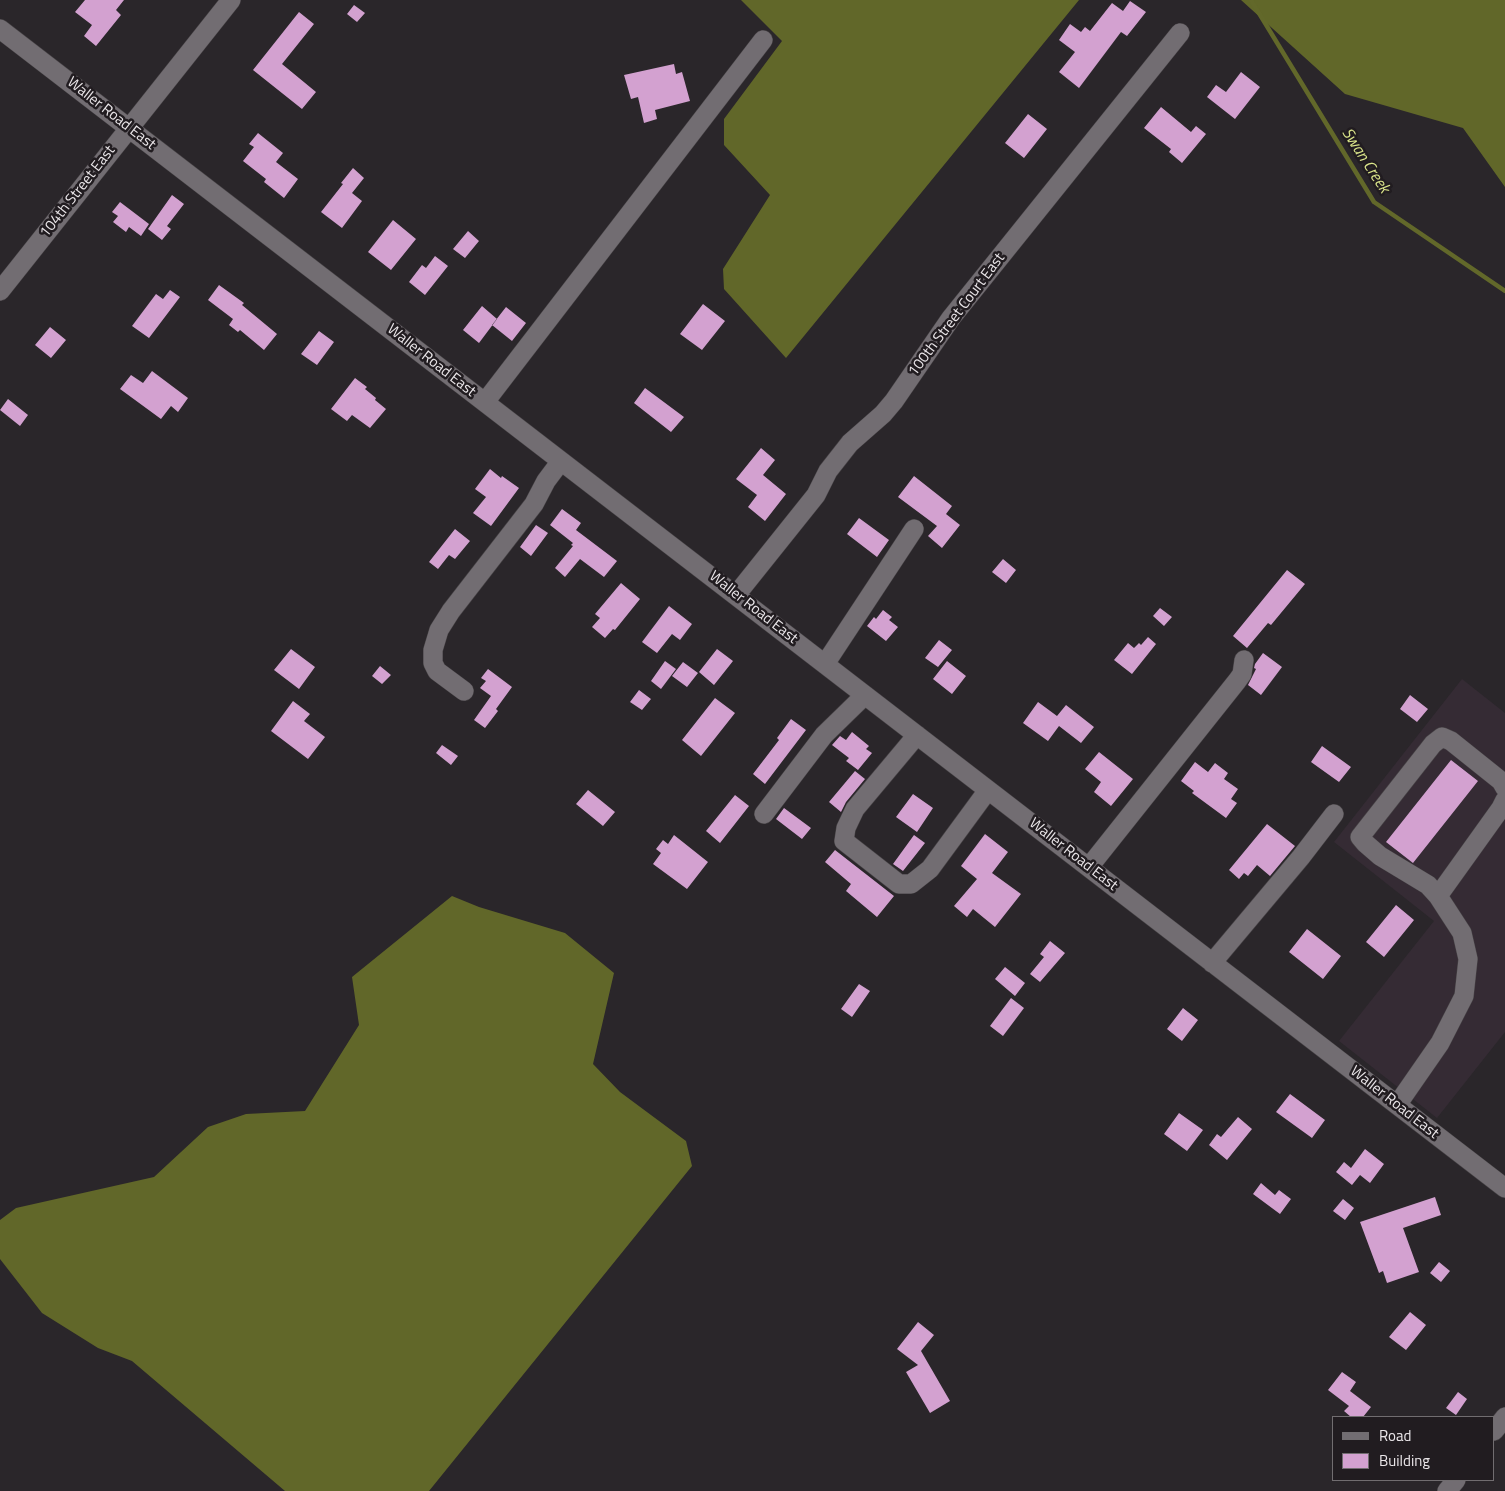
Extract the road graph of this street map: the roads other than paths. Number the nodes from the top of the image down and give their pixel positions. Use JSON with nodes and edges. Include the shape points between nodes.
{"nodes":[{"id":1,"x":231,"y":0,"type":"edge"},
{"id":2,"x":0,"y":28,"type":"edge"},
{"id":3,"x":1180,"y":33,"type":"dead end"},
{"id":4,"x":763,"y":40,"type":"dead end"},
{"id":5,"x":128,"y":128,"type":"junction"},
{"id":6,"x":0,"y":291,"type":"edge"},
{"id":7,"x":485,"y":402,"type":"junction"},
{"id":8,"x":561,"y":461,"type":"junction"},
{"id":9,"x":914,"y":529,"type":"dead end"},
{"id":10,"x":736,"y":595,"type":"junction"},
{"id":11,"x":1244,"y":660,"type":"dead end"},
{"id":12,"x":825,"y":664,"type":"junction"},
{"id":13,"x":464,"y":691,"type":"dead end"},
{"id":14,"x":865,"y":695,"type":"junction"},
{"id":15,"x":917,"y":735,"type":"junction"},
{"id":16,"x":1505,"y":788,"type":"edge"},
{"id":17,"x":988,"y":790,"type":"junction"},
{"id":18,"x":1505,"y":800,"type":"edge"},
{"id":19,"x":764,"y":814,"type":"dead end"},
{"id":20,"x":1334,"y":814,"type":"dead end"},
{"id":21,"x":1089,"y":868,"type":"junction"},
{"id":22,"x":1438,"y":896,"type":"junction"},
{"id":23,"x":1212,"y":962,"type":"junction"},
{"id":24,"x":1398,"y":1105,"type":"junction"},
{"id":25,"x":1505,"y":1188,"type":"edge"},
{"id":26,"x":1505,"y":1417,"type":"edge"},
{"id":27,"x":1495,"y":1430,"type":"edge"},
{"id":28,"x":1455,"y":1481,"type":"edge"},
{"id":29,"x":1447,"y":1491,"type":"edge"}],
"edges":[{"from":1,"to":5,"type":"street","name":"104th Street East"},
{"from":2,"to":5,"type":"street","name":"Waller Road East"},
{"from":3,"to":10,"type":"street","name":"100th Street Court East","via":[[951,318],[894,401],[850,443],[828,471],[816,495]]},
{"from":4,"to":7,"type":"street"},
{"from":5,"to":6,"type":"street","name":"104th Street East"},
{"from":5,"to":7,"type":"street","name":"Waller Road East"},
{"from":7,"to":8,"type":"street","name":"Waller Road East"},
{"from":8,"to":10,"type":"street","name":"Waller Road East"},
{"from":8,"to":13,"type":"street","via":[[534,504],[439,630],[433,663],[438,671]]},
{"from":9,"to":12,"type":"street"},
{"from":10,"to":12,"type":"street","name":"Waller Road East"},
{"from":11,"to":21,"type":"street","via":[[1242,674],[1237,681]]},
{"from":12,"to":14,"type":"street","name":"Waller Road East"},
{"from":14,"to":15,"type":"street","name":"Waller Road East"},
{"from":14,"to":19,"type":"street","via":[[824,735]]},
{"from":15,"to":17,"type":"street","name":"Waller Road East"},
{"from":15,"to":17,"type":"street","via":[[856,809],[846,828],[844,841],[859,854],[899,884],[912,884],[930,869]]},
{"from":16,"to":22,"type":"street","via":[[1501,781],[1442,737],[1433,744],[1360,837],[1380,856],[1428,885]]},
{"from":17,"to":21,"type":"street","name":"Waller Road East"},
{"from":18,"to":22,"type":"street"},
{"from":20,"to":23,"type":"street"},
{"from":21,"to":23,"type":"street","name":"Waller Road East"},
{"from":22,"to":24,"type":"street","via":[[1462,933],[1468,958],[1464,996],[1440,1044]]},
{"from":23,"to":24,"type":"street","name":"Waller Road East"},
{"from":24,"to":25,"type":"street","name":"Waller Road East"},
{"from":26,"to":27,"type":"street"},
{"from":28,"to":29,"type":"street"}]}
